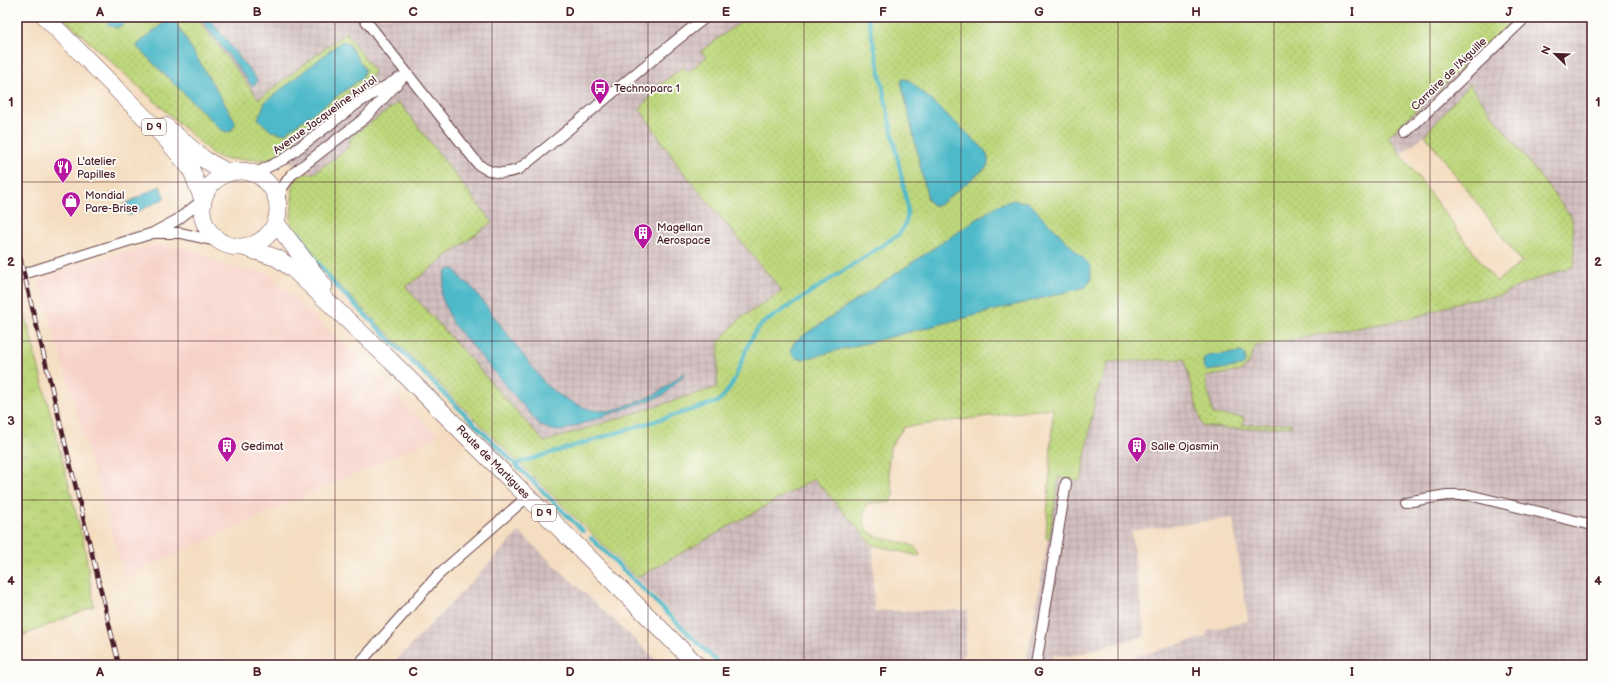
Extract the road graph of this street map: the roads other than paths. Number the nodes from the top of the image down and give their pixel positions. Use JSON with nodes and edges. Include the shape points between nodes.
{"nodes":[{"id":1,"x":45,"y":17,"type":"edge"},
{"id":2,"x":363,"y":17,"type":"edge"},
{"id":3,"x":706,"y":17,"type":"edge"},
{"id":4,"x":1526,"y":17,"type":"edge"},
{"id":5,"x":91,"y":62,"type":"junction"},
{"id":6,"x":406,"y":74,"type":"junction"},
{"id":7,"x":1405,"y":133,"type":"dead end"},
{"id":8,"x":227,"y":172,"type":"junction"},
{"id":9,"x":256,"y":174,"type":"junction"},
{"id":10,"x":203,"y":200,"type":"junction"},
{"id":11,"x":278,"y":204,"type":"junction"},
{"id":12,"x":276,"y":223,"type":"junction"},
{"id":13,"x":154,"y":234,"type":"junction"},
{"id":14,"x":220,"y":242,"type":"junction"},
{"id":15,"x":243,"y":247,"type":"junction"},
{"id":16,"x":17,"y":276,"type":"edge"},
{"id":17,"x":391,"y":361,"type":"junction"},
{"id":18,"x":1066,"y":483,"type":"dead end"},
{"id":19,"x":528,"y":497,"type":"junction"},
{"id":20,"x":1406,"y":502,"type":"dead end"},
{"id":21,"x":1592,"y":525,"type":"edge"},
{"id":22,"x":358,"y":665,"type":"edge"},
{"id":23,"x":697,"y":665,"type":"edge"},
{"id":24,"x":1036,"y":665,"type":"edge"}],
"edges":[{"from":1,"to":5,"type":"main road","number":"D 9"},
{"from":2,"to":6,"type":"street"},
{"from":3,"to":6,"type":"street","via":[[648,62],[562,136],[519,169],[511,172],[494,172],[478,164]]},
{"from":4,"to":7,"type":"street","name":"Carraire de l'Aiguille"},
{"from":5,"to":8,"type":"main road","number":"D 9","via":[[205,160]]},
{"from":5,"to":10,"type":"main road","number":"D 9","via":[[166,139],[191,169]]},
{"from":6,"to":9,"type":"street","name":"Avenue Jacqueline Auriol","via":[[358,103],[284,159]]},
{"from":6,"to":11,"type":"street","name":"Avenue Jacqueline Auriol","via":[[365,118],[291,175],[282,188]]},
{"from":8,"to":9,"type":"main road","via":[[237,170]]},
{"from":8,"to":10,"type":"main road","via":[[208,188]]},
{"from":9,"to":11,"type":"main road","via":[[271,186]]},
{"from":10,"to":13,"type":"street"},
{"from":10,"to":14,"type":"main road","via":[[205,224]]},
{"from":11,"to":12,"type":"main road"},
{"from":12,"to":15,"type":"main road","via":[[263,240]]},
{"from":12,"to":17,"type":"main road","name":"Route de Martigues","number":"D 9","via":[[315,276]]},
{"from":13,"to":14,"type":"street","via":[[181,233]]},
{"from":13,"to":16,"type":"street"},
{"from":14,"to":15,"type":"main road"},
{"from":15,"to":17,"type":"main road","name":"Route de Martigues","number":"D 9","via":[[277,258],[293,269]]},
{"from":17,"to":19,"type":"main road","name":"Route de Martigues","number":"D 9"},
{"from":18,"to":24,"type":"street"},
{"from":19,"to":22,"type":"street","via":[[438,575]]},
{"from":19,"to":23,"type":"main road","name":"Route de Martigues","number":"D 9"},
{"from":20,"to":21,"type":"street","via":[[1447,495],[1470,495]]}]}
